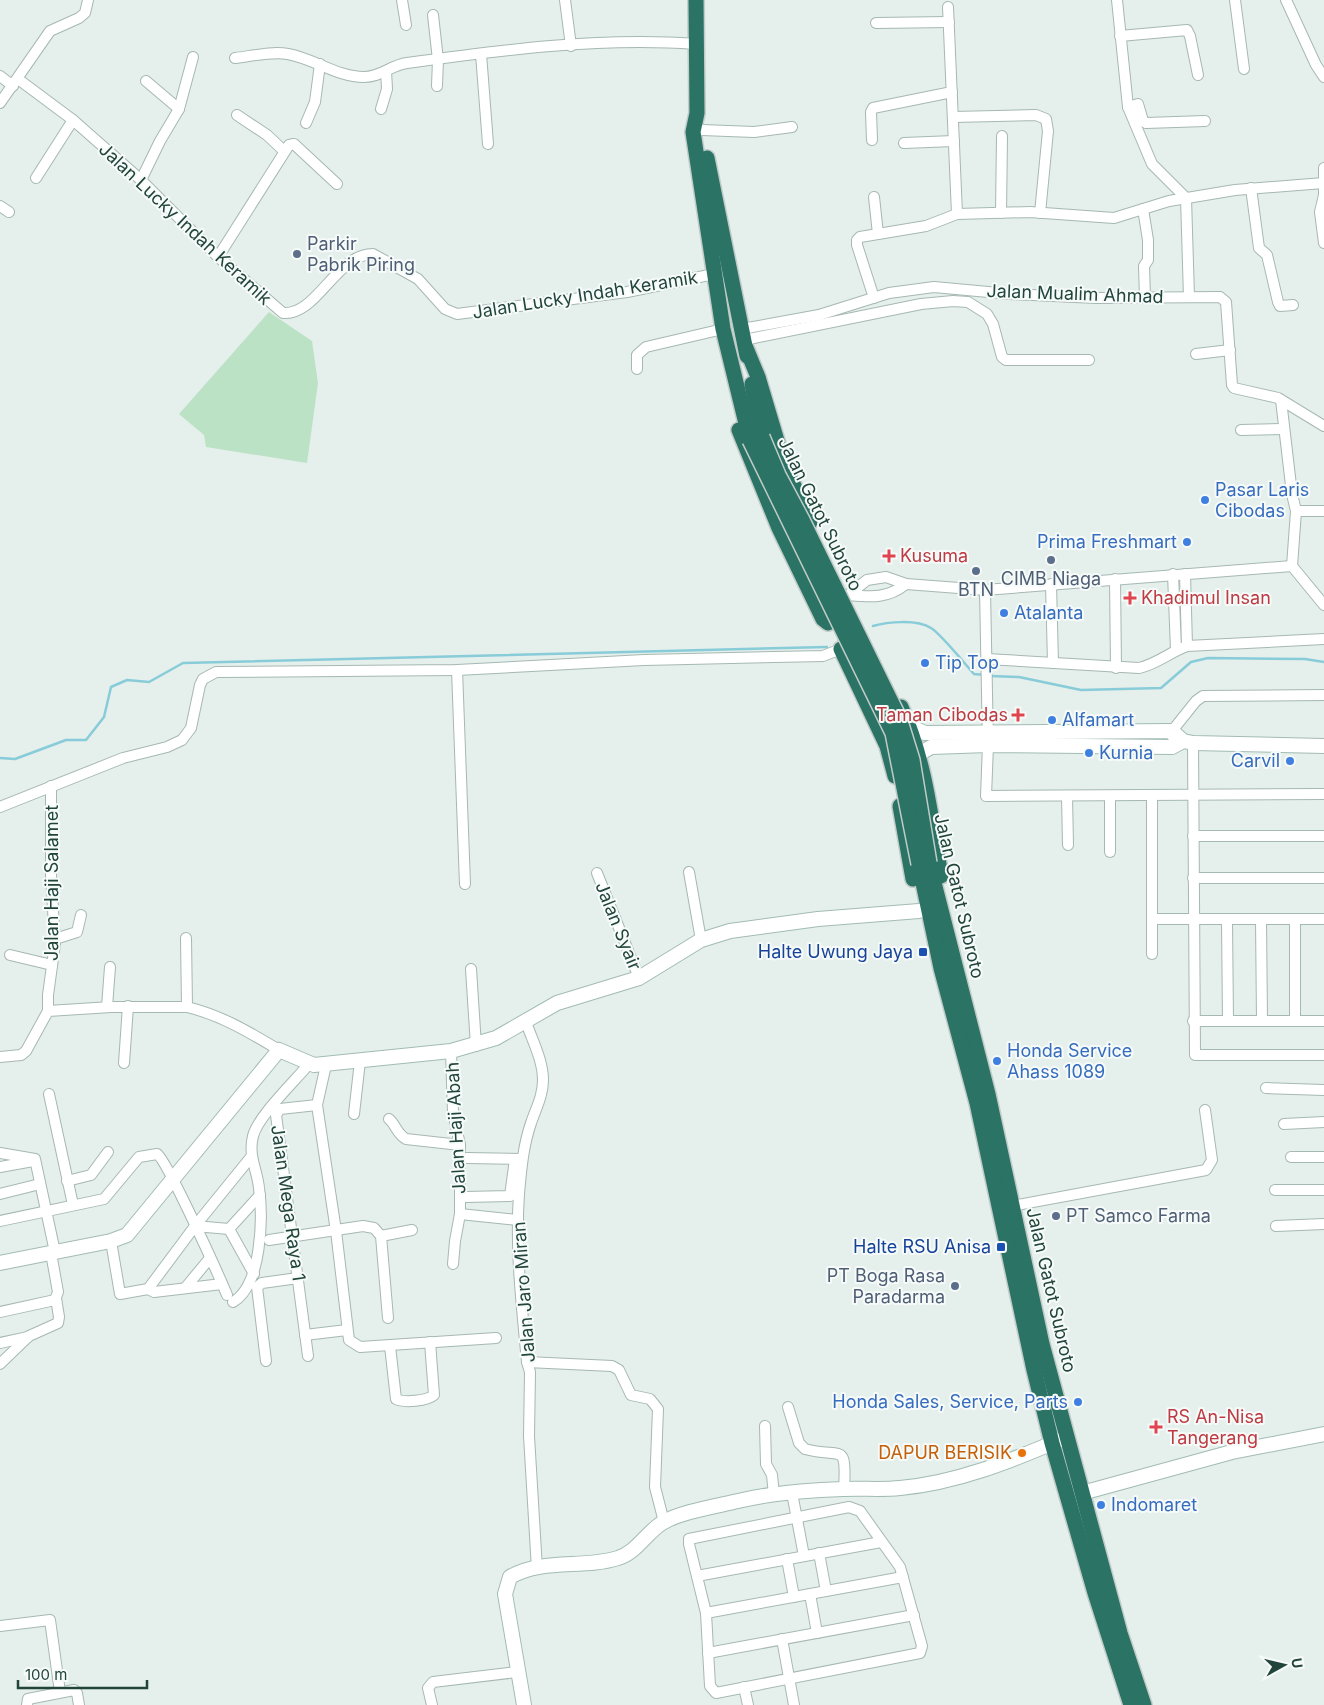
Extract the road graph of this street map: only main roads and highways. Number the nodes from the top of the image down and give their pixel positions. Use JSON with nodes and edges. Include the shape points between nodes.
{"nodes":[{"id":1,"x":696,"y":0,"type":"edge"},
{"id":2,"x":697,"y":113,"type":"junction"},
{"id":3,"x":744,"y":339,"type":"junction"},
{"id":4,"x":728,"y":354,"type":"junction"},
{"id":5,"x":756,"y":439,"type":"junction"},
{"id":6,"x":839,"y":618,"type":"road end"},
{"id":7,"x":847,"y":635,"type":"road end"},
{"id":8,"x":868,"y":642,"type":"junction"},
{"id":9,"x":841,"y":649,"type":"road end"},
{"id":10,"x":940,"y":934,"type":"junction"},
{"id":11,"x":1136,"y":1702,"type":"edge"}],
"edges":[{"from":1,"to":2,"type":"highway","name":"Jalan Gatot Subroto"},
{"from":2,"to":3,"type":"highway","name":"Jalan Gatot Subroto"},
{"from":2,"to":4,"type":"highway","name":"Jalan Gatot Subroto","via":[[693,132]]},
{"from":3,"to":5,"type":"highway","name":"Jalan Gatot Subroto"},
{"from":3,"to":8,"type":"highway","via":[[783,461]]},
{"from":4,"to":5,"type":"highway","name":"Jalan Gatot Subroto"},
{"from":4,"to":6,"type":"highway","via":[[727,387],[740,437],[753,468],[825,621],[829,623]]},
{"from":5,"to":10,"type":"highway","name":"Jalan Gatot Subroto","bridge":true,"via":[[893,733]]},
{"from":7,"to":8,"type":"highway","via":[[856,632]]},
{"from":8,"to":10,"type":"highway","via":[[910,726],[919,754],[946,905]]},
{"from":9,"to":10,"type":"highway","via":[[887,746],[919,911]]},
{"from":10,"to":11,"type":"highway","name":"Jalan Gatot Subroto","via":[[988,1094],[1042,1344]]},
{"from":10,"to":11,"type":"highway","name":"Jalan Gatot Subroto","via":[[1052,1443]]}]}
